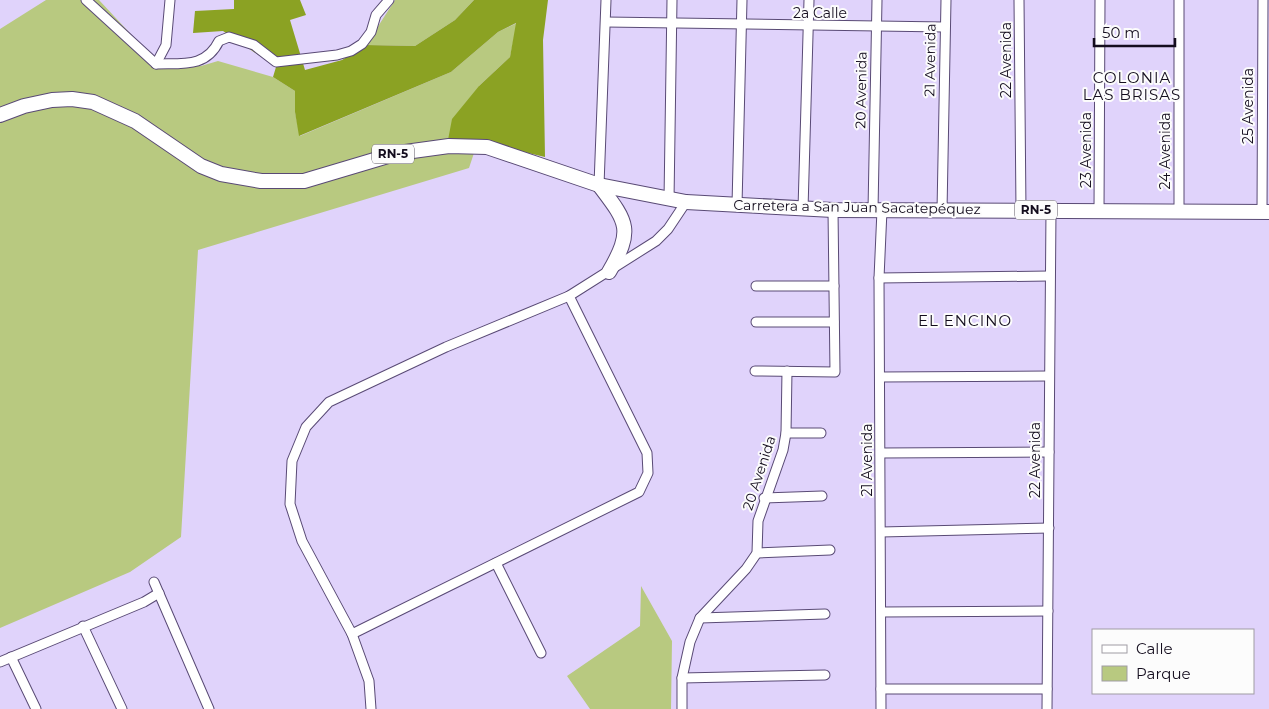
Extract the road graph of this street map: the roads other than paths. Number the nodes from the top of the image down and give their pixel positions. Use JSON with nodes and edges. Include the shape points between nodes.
{"nodes":[{"id":1,"x":86,"y":0,"type":"edge"},
{"id":2,"x":170,"y":0,"type":"edge"},
{"id":3,"x":389,"y":0,"type":"edge"},
{"id":4,"x":606,"y":0,"type":"edge"},
{"id":5,"x":672,"y":0,"type":"edge"},
{"id":6,"x":742,"y":0,"type":"edge"},
{"id":7,"x":809,"y":0,"type":"edge"},
{"id":8,"x":877,"y":0,"type":"edge"},
{"id":9,"x":946,"y":0,"type":"edge"},
{"id":10,"x":1019,"y":0,"type":"edge"},
{"id":11,"x":1100,"y":0,"type":"edge"},
{"id":12,"x":1179,"y":0,"type":"edge"},
{"id":13,"x":1263,"y":0,"type":"edge"},
{"id":14,"x":606,"y":22,"type":"junction"},
{"id":15,"x":671,"y":23,"type":"junction"},
{"id":16,"x":741,"y":25,"type":"junction"},
{"id":17,"x":875,"y":26,"type":"junction"},
{"id":18,"x":809,"y":27,"type":"junction"},
{"id":19,"x":944,"y":27,"type":"junction"},
{"id":20,"x":156,"y":64,"type":"junction"},
{"id":21,"x":0,"y":115,"type":"edge"},
{"id":22,"x":599,"y":185,"type":"junction"},
{"id":23,"x":669,"y":200,"type":"junction"},
{"id":24,"x":686,"y":202,"type":"junction"},
{"id":25,"x":737,"y":205,"type":"junction"},
{"id":26,"x":803,"y":209,"type":"junction"},
{"id":27,"x":833,"y":210,"type":"junction"},
{"id":28,"x":878,"y":210,"type":"junction"},
{"id":29,"x":1021,"y":210,"type":"junction"},
{"id":30,"x":1050,"y":210,"type":"junction"},
{"id":31,"x":942,"y":211,"type":"junction"},
{"id":32,"x":1099,"y":211,"type":"junction"},
{"id":33,"x":1179,"y":211,"type":"junction"},
{"id":34,"x":1265,"y":212,"type":"edge"},
{"id":35,"x":609,"y":272,"type":"junction"},
{"id":36,"x":1049,"y":276,"type":"junction"},
{"id":37,"x":879,"y":278,"type":"junction"},
{"id":38,"x":756,"y":286,"type":"dead end"},
{"id":39,"x":834,"y":286,"type":"junction"},
{"id":40,"x":569,"y":296,"type":"junction"},
{"id":41,"x":756,"y":322,"type":"dead end"},
{"id":42,"x":834,"y":322,"type":"junction"},
{"id":43,"x":755,"y":371,"type":"dead end"},
{"id":44,"x":787,"y":371,"type":"junction"},
{"id":45,"x":1048,"y":376,"type":"junction"},
{"id":46,"x":880,"y":377,"type":"junction"},
{"id":47,"x":786,"y":433,"type":"junction"},
{"id":48,"x":821,"y":433,"type":"dead end"},
{"id":49,"x":880,"y":452,"type":"junction"},
{"id":50,"x":1049,"y":452,"type":"junction"},
{"id":51,"x":822,"y":496,"type":"dead end"},
{"id":52,"x":764,"y":498,"type":"junction"},
{"id":53,"x":1049,"y":528,"type":"junction"},
{"id":54,"x":881,"y":532,"type":"junction"},
{"id":55,"x":830,"y":550,"type":"dead end"},
{"id":56,"x":757,"y":553,"type":"junction"},
{"id":57,"x":496,"y":563,"type":"junction"},
{"id":58,"x":154,"y":582,"type":"dead end"},
{"id":59,"x":159,"y":593,"type":"junction"},
{"id":60,"x":1048,"y":611,"type":"junction"},
{"id":61,"x":881,"y":612,"type":"junction"},
{"id":62,"x":825,"y":614,"type":"dead end"},
{"id":63,"x":700,"y":618,"type":"junction"},
{"id":64,"x":83,"y":626,"type":"junction"},
{"id":65,"x":352,"y":634,"type":"junction"},
{"id":66,"x":541,"y":653,"type":"dead end"},
{"id":67,"x":11,"y":657,"type":"junction"},
{"id":68,"x":0,"y":662,"type":"edge"},
{"id":69,"x":825,"y":675,"type":"dead end"},
{"id":70,"x":682,"y":678,"type":"junction"},
{"id":71,"x":1047,"y":688,"type":"junction"},
{"id":72,"x":881,"y":689,"type":"junction"},
{"id":73,"x":36,"y":709,"type":"edge"},
{"id":74,"x":122,"y":709,"type":"edge"},
{"id":75,"x":209,"y":709,"type":"edge"},
{"id":76,"x":371,"y":709,"type":"edge"},
{"id":77,"x":682,"y":709,"type":"edge"},
{"id":78,"x":881,"y":709,"type":"edge"},
{"id":79,"x":1047,"y":709,"type":"edge"}],
"edges":[{"from":1,"to":20,"type":"street"},
{"from":2,"to":20,"type":"street","via":[[166,45]]},
{"from":3,"to":20,"type":"street","via":[[376,15],[372,32],[362,44],[337,55],[276,62],[254,45],[229,37],[219,41],[214,51],[203,60]]},
{"from":4,"to":14,"type":"street"},
{"from":5,"to":15,"type":"street"},
{"from":6,"to":16,"type":"street"},
{"from":7,"to":18,"type":"street"},
{"from":8,"to":17,"type":"street","name":"20 Avenida"},
{"from":9,"to":19,"type":"street","name":"21 Avenida"},
{"from":10,"to":29,"type":"street","name":"22 Avenida"},
{"from":11,"to":32,"type":"street","name":"23 Avenida"},
{"from":12,"to":33,"type":"street","name":"24 Avenida"},
{"from":13,"to":34,"type":"street","name":"25 Avenida"},
{"from":14,"to":15,"type":"street","name":"2a Calle"},
{"from":14,"to":22,"type":"street"},
{"from":15,"to":16,"type":"street","name":"2a Calle"},
{"from":15,"to":23,"type":"street"},
{"from":16,"to":18,"type":"street","name":"2a Calle"},
{"from":16,"to":25,"type":"street"},
{"from":17,"to":18,"type":"street","name":"2a Calle"},
{"from":17,"to":19,"type":"street","name":"2a Calle"},
{"from":17,"to":28,"type":"street","name":"20 Avenida"},
{"from":18,"to":26,"type":"street"},
{"from":19,"to":31,"type":"street","name":"21 Avenida"},
{"from":21,"to":22,"type":"main road","name":"Carretera a San Juan Sacatepéquez","number":"RN-5","via":[[52,100],[93,102],[135,121],[201,166],[247,180],[304,181],[398,153],[449,146],[487,147]]},
{"from":22,"to":23,"type":"main road","name":"Carretera a San Juan Sacatepéquez","number":"RN-5"},
{"from":22,"to":35,"type":"main road","via":[[622,216],[625,227],[624,243]]},
{"from":23,"to":24,"type":"main road","name":"Carretera a San Juan Sacatepéquez","number":"RN-5"},
{"from":24,"to":25,"type":"main road","name":"Carretera a San Juan Sacatepéquez","number":"RN-5"},
{"from":24,"to":35,"type":"street","via":[[656,241]]},
{"from":25,"to":26,"type":"main road","name":"Carretera a San Juan Sacatepéquez","number":"RN-5"},
{"from":26,"to":27,"type":"main road","name":"Carretera a San Juan Sacatepéquez","number":"RN-5"},
{"from":27,"to":28,"type":"main road","name":"Carretera a San Juan Sacatepéquez","number":"RN-5"},
{"from":27,"to":39,"type":"street"},
{"from":28,"to":31,"type":"main road","name":"Carretera a San Juan Sacatepéquez","number":"RN-5"},
{"from":28,"to":37,"type":"street","name":"21 Avenida"},
{"from":29,"to":30,"type":"main road","name":"Carretera a San Juan Sacatepéquez","number":"RN-5"},
{"from":29,"to":31,"type":"main road","name":"Carretera a San Juan Sacatepéquez","number":"RN-5"},
{"from":30,"to":32,"type":"main road","name":"Carretera a San Juan Sacatepéquez","number":"RN-5"},
{"from":30,"to":36,"type":"street","name":"22 Avenida"},
{"from":32,"to":33,"type":"main road","name":"Carretera a San Juan Sacatepéquez","number":"RN-5"},
{"from":33,"to":34,"type":"main road","name":"Carretera a San Juan Sacatepéquez","number":"RN-5"},
{"from":35,"to":40,"type":"street"},
{"from":36,"to":37,"type":"street"},
{"from":36,"to":45,"type":"street","name":"22 Avenida"},
{"from":37,"to":46,"type":"street","name":"21 Avenida"},
{"from":38,"to":39,"type":"street"},
{"from":39,"to":42,"type":"street"},
{"from":40,"to":57,"type":"street","via":[[647,453],[648,473],[639,492]]},
{"from":40,"to":65,"type":"street","via":[[446,347],[329,402],[306,427],[292,461],[290,504],[302,541]]},
{"from":41,"to":42,"type":"street"},
{"from":42,"to":44,"type":"street","via":[[835,372]]},
{"from":43,"to":44,"type":"street"},
{"from":44,"to":47,"type":"street","name":"20 Avenida"},
{"from":45,"to":46,"type":"street"},
{"from":45,"to":50,"type":"street","name":"22 Avenida"},
{"from":46,"to":49,"type":"street","name":"21 Avenida"},
{"from":47,"to":48,"type":"street"},
{"from":47,"to":52,"type":"street","name":"20 Avenida","via":[[783,450]]},
{"from":49,"to":50,"type":"street"},
{"from":49,"to":54,"type":"street","name":"21 Avenida"},
{"from":50,"to":53,"type":"street","name":"22 Avenida"},
{"from":51,"to":52,"type":"street"},
{"from":52,"to":56,"type":"street","name":"20 Avenida","via":[[758,521]]},
{"from":53,"to":54,"type":"street"},
{"from":53,"to":60,"type":"street","name":"22 Avenida"},
{"from":54,"to":61,"type":"street","name":"21 Avenida"},
{"from":55,"to":56,"type":"street"},
{"from":56,"to":63,"type":"street"},
{"from":57,"to":65,"type":"street"},
{"from":57,"to":66,"type":"street"},
{"from":58,"to":59,"type":"street"},
{"from":59,"to":64,"type":"street"},
{"from":59,"to":75,"type":"street"},
{"from":60,"to":61,"type":"street"},
{"from":60,"to":71,"type":"street","name":"22 Avenida"},
{"from":61,"to":72,"type":"street","name":"21 Avenida"},
{"from":62,"to":63,"type":"street"},
{"from":63,"to":70,"type":"street","via":[[690,642]]},
{"from":64,"to":67,"type":"street"},
{"from":64,"to":74,"type":"street"},
{"from":65,"to":76,"type":"street","via":[[369,681]]},
{"from":67,"to":68,"type":"street"},
{"from":67,"to":73,"type":"street"},
{"from":69,"to":70,"type":"street"},
{"from":70,"to":77,"type":"street"},
{"from":71,"to":72,"type":"street"},
{"from":71,"to":79,"type":"street","name":"22 Avenida"},
{"from":72,"to":78,"type":"street","name":"21 Avenida"}]}
